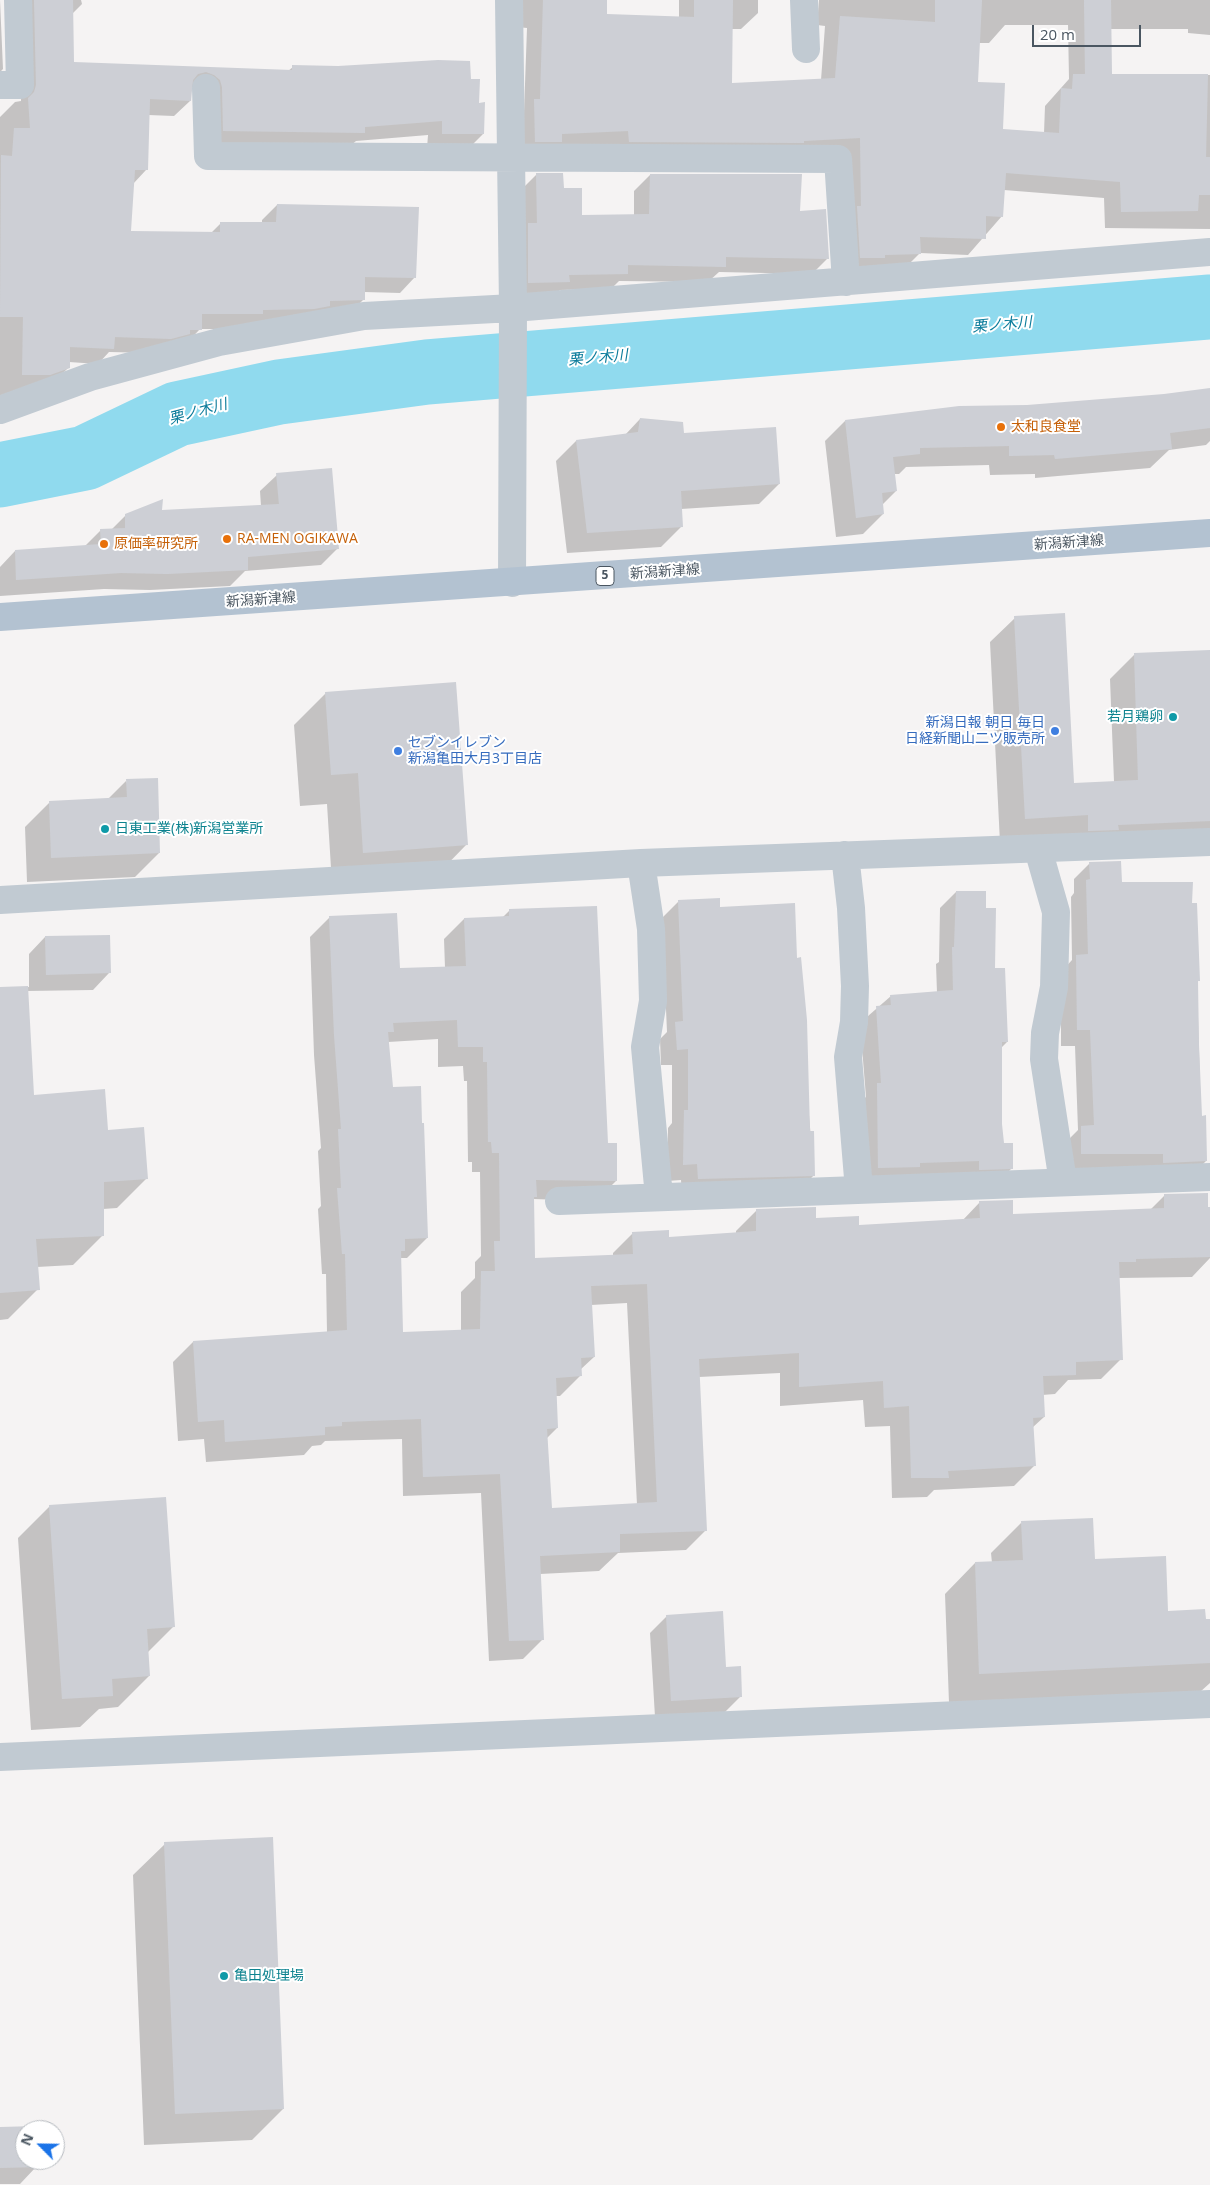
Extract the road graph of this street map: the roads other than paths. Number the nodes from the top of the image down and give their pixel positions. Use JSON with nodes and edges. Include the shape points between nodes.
{"nodes":[{"id":1,"x":18,"y":0,"type":"edge"},
{"id":2,"x":509,"y":0,"type":"edge"},
{"id":3,"x":804,"y":0,"type":"edge"},
{"id":4,"x":806,"y":49,"type":"dead end"},
{"id":5,"x":0,"y":85,"type":"edge"},
{"id":6,"x":206,"y":88,"type":"dead end"},
{"id":7,"x":512,"y":156,"type":"junction"},
{"id":8,"x":1210,"y":252,"type":"edge"},
{"id":9,"x":846,"y":282,"type":"junction"},
{"id":10,"x":513,"y":308,"type":"junction"},
{"id":11,"x":0,"y":410,"type":"edge"},
{"id":12,"x":1210,"y":534,"type":"edge"},
{"id":13,"x":512,"y":583,"type":"junction"},
{"id":14,"x":0,"y":617,"type":"edge"},
{"id":15,"x":1210,"y":842,"type":"edge"},
{"id":16,"x":1038,"y":848,"type":"junction"},
{"id":17,"x":845,"y":855,"type":"junction"},
{"id":18,"x":641,"y":863,"type":"junction"},
{"id":19,"x":0,"y":900,"type":"edge"},
{"id":20,"x":1210,"y":1177,"type":"edge"},
{"id":21,"x":1064,"y":1182,"type":"junction"},
{"id":22,"x":858,"y":1190,"type":"junction"},
{"id":23,"x":659,"y":1197,"type":"junction"},
{"id":24,"x":559,"y":1200,"type":"dead end"},
{"id":25,"x":1210,"y":1704,"type":"edge"},
{"id":26,"x":0,"y":1757,"type":"edge"}],
"edges":[{"from":1,"to":5,"type":"street","via":[[20,85]]},
{"from":2,"to":7,"type":"street"},
{"from":3,"to":4,"type":"street"},
{"from":6,"to":7,"type":"street","via":[[208,156]]},
{"from":7,"to":9,"type":"street","via":[[838,159]]},
{"from":7,"to":10,"type":"street"},
{"from":8,"to":9,"type":"street"},
{"from":9,"to":10,"type":"street"},
{"from":10,"to":11,"type":"street","via":[[364,316],[219,342],[90,377]]},
{"from":10,"to":13,"type":"street"},
{"from":12,"to":13,"type":"main road","name":"新潟新津線","number":"5"},
{"from":13,"to":14,"type":"main road","name":"新潟新津線","number":"5"},
{"from":15,"to":16,"type":"street"},
{"from":16,"to":17,"type":"street"},
{"from":16,"to":21,"type":"street","via":[[1056,912],[1054,987],[1045,1033],[1044,1059]]},
{"from":17,"to":18,"type":"street"},
{"from":17,"to":22,"type":"street","via":[[855,986],[854,1022],[848,1057]]},
{"from":18,"to":19,"type":"street"},
{"from":18,"to":23,"type":"street","via":[[651,929],[653,1001],[645,1047]]},
{"from":20,"to":21,"type":"street"},
{"from":21,"to":22,"type":"street"},
{"from":22,"to":23,"type":"street"},
{"from":23,"to":24,"type":"street"},
{"from":25,"to":26,"type":"street"}]}
